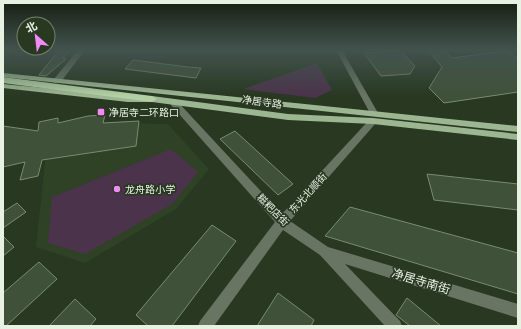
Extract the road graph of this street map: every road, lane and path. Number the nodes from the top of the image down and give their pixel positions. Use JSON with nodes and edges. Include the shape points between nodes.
{"nodes":[{"id":1,"x":70,"y":65,"type":"edge"},
{"id":2,"x":347,"y":65,"type":"edge"},
{"id":3,"x":3,"y":75,"type":"edge"},
{"id":4,"x":3,"y":80,"type":"edge"},
{"id":5,"x":57,"y":81,"type":"junction"},
{"id":6,"x":3,"y":86,"type":"edge"},
{"id":7,"x":152,"y":99,"type":"junction"},
{"id":8,"x":174,"y":103,"type":"junction"},
{"id":9,"x":374,"y":117,"type":"junction"},
{"id":10,"x":518,"y":128,"type":"edge"},
{"id":11,"x":518,"y":137,"type":"edge"},
{"id":12,"x":282,"y":222,"type":"junction"},
{"id":13,"x":324,"y":251,"type":"junction"},
{"id":14,"x":518,"y":311,"type":"edge"},
{"id":15,"x":205,"y":326,"type":"edge"},
{"id":16,"x":396,"y":326,"type":"edge"}],
"edges":[{"from":1,"to":5,"type":"street"},
{"from":2,"to":9,"type":"street"},
{"from":3,"to":5,"type":"main road","name":"净居寺路"},
{"from":4,"to":7,"type":"highway"},
{"from":5,"to":9,"type":"main road","name":"净居寺路","via":[[144,88]]},
{"from":6,"to":7,"type":"main road","name":"净居寺路","via":[[128,99]]},
{"from":7,"to":8,"type":"main road","name":"净居寺路"},
{"from":8,"to":9,"type":"main road","name":"净居寺路","via":[[288,117]]},
{"from":8,"to":12,"type":"street","name":"糍粑店街"},
{"from":9,"to":10,"type":"main road","name":"净居寺路"},
{"from":9,"to":11,"type":"main road","name":"净居寺路"},
{"from":9,"to":12,"type":"street","name":"东光北顺街"},
{"from":12,"to":13,"type":"street","name":"糍粑店街"},
{"from":12,"to":15,"type":"street","name":"东光北顺街"},
{"from":13,"to":14,"type":"street","name":"净居寺南街"},
{"from":13,"to":16,"type":"street","name":"糍粑店街"}]}
